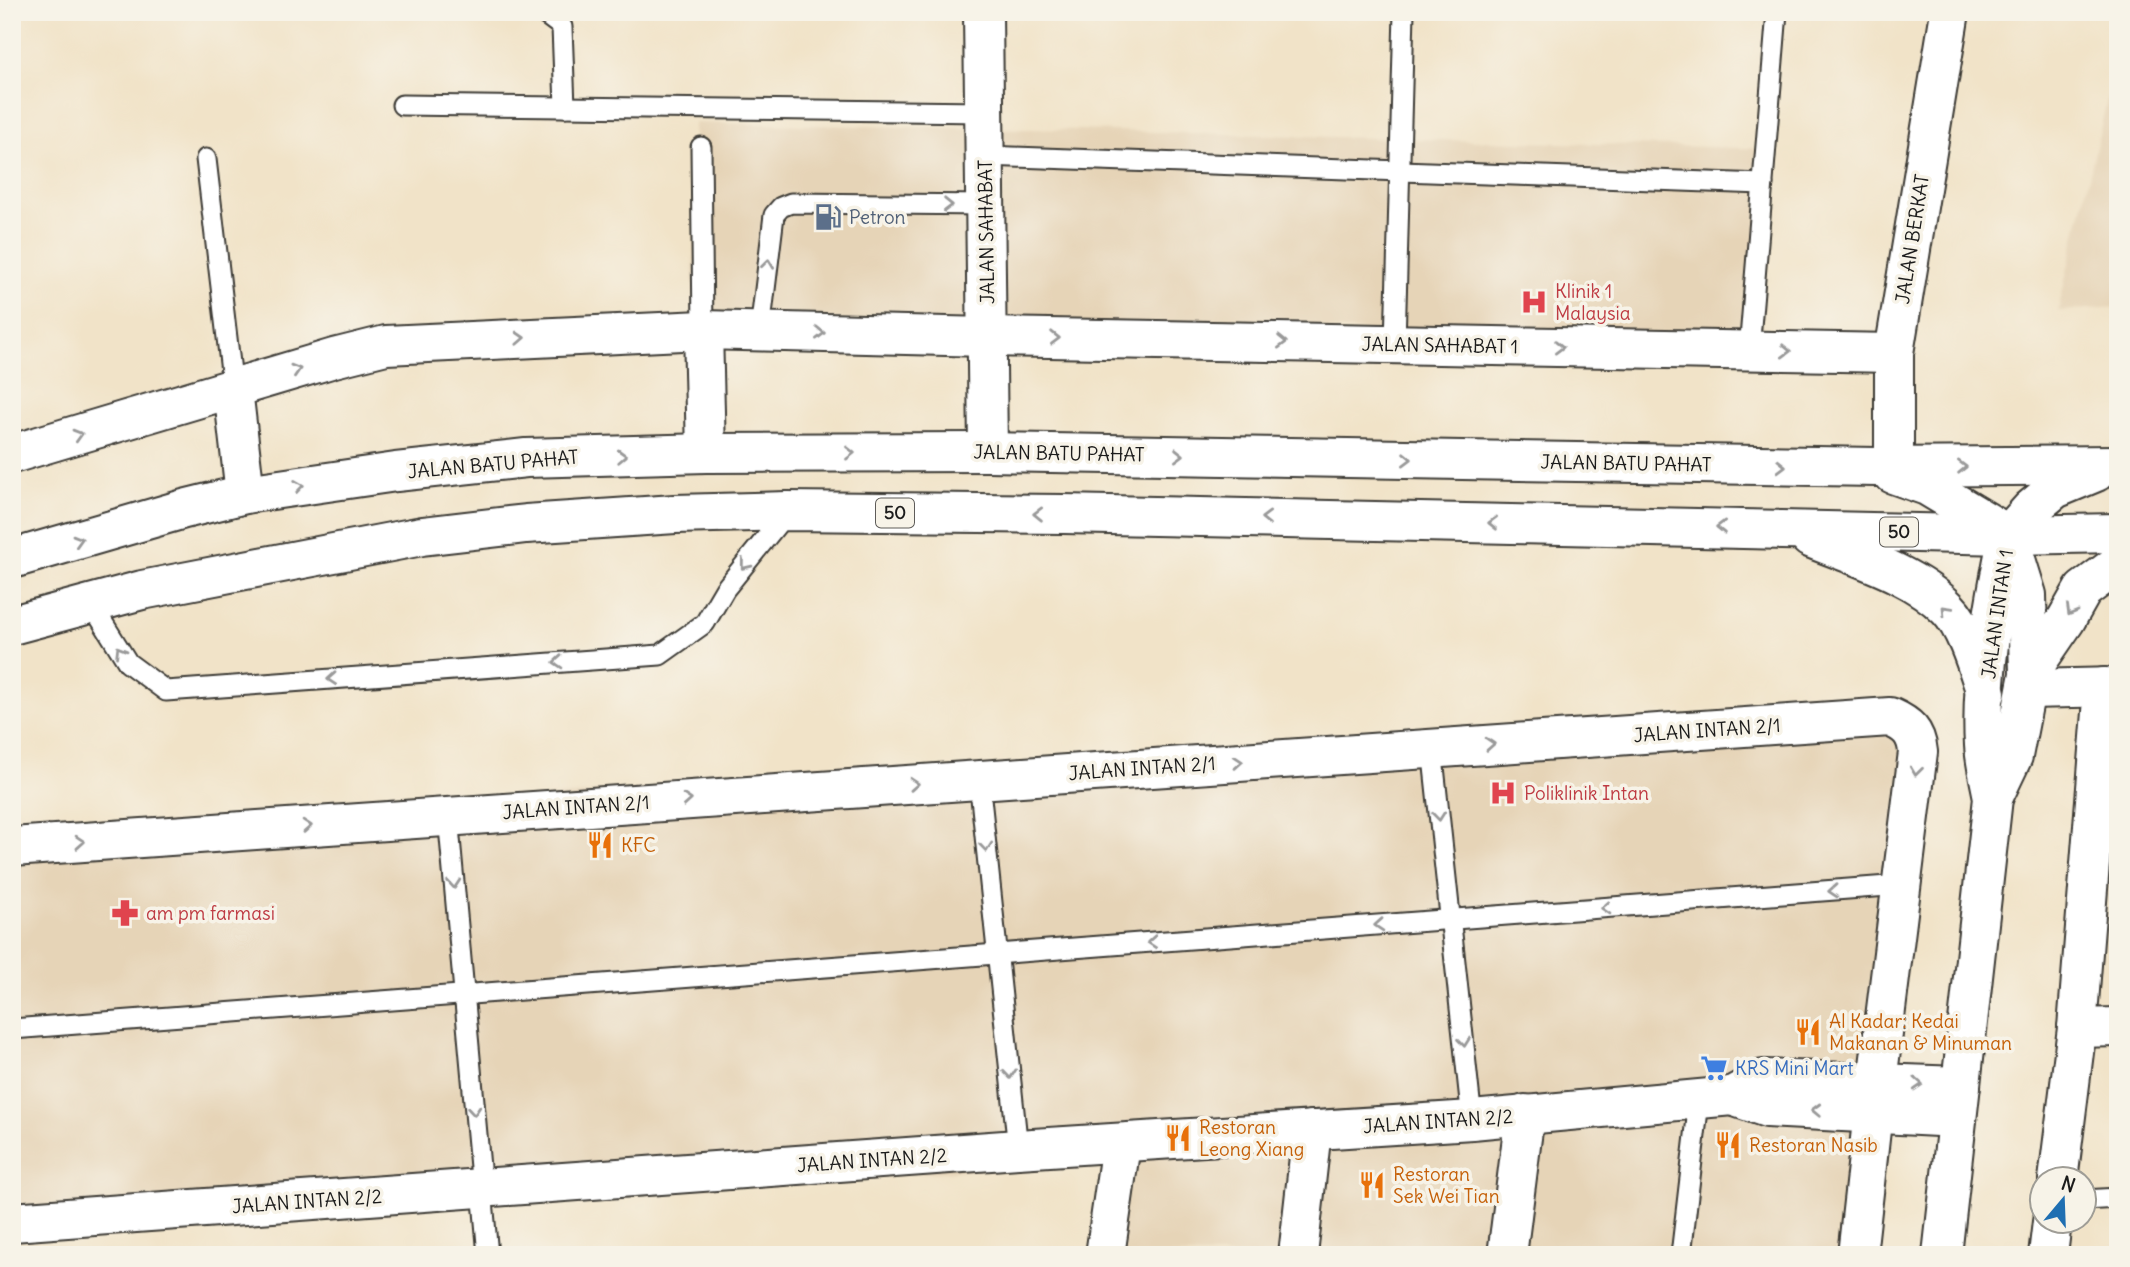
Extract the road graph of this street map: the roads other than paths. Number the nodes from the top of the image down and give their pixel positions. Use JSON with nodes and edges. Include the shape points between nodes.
{"nodes":[{"id":1,"x":542,"y":12,"type":"edge"},
{"id":2,"x":983,"y":12,"type":"edge"},
{"id":3,"x":1404,"y":12,"type":"edge"},
{"id":4,"x":1777,"y":12,"type":"edge"},
{"id":5,"x":1950,"y":12,"type":"edge"},
{"id":6,"x":402,"y":105,"type":"dead end"},
{"id":7,"x":565,"y":107,"type":"junction"},
{"id":8,"x":984,"y":112,"type":"junction"},
{"id":9,"x":701,"y":147,"type":"dead end"},
{"id":10,"x":985,"y":156,"type":"junction"},
{"id":11,"x":206,"y":159,"type":"dead end"},
{"id":12,"x":1400,"y":171,"type":"junction"},
{"id":13,"x":1763,"y":184,"type":"junction"},
{"id":14,"x":986,"y":205,"type":"junction"},
{"id":15,"x":703,"y":330,"type":"junction"},
{"id":16,"x":760,"y":331,"type":"junction"},
{"id":17,"x":987,"y":337,"type":"junction"},
{"id":18,"x":1395,"y":344,"type":"junction"},
{"id":19,"x":1749,"y":351,"type":"junction"},
{"id":20,"x":1894,"y":353,"type":"junction"},
{"id":21,"x":233,"y":389,"type":"junction"},
{"id":22,"x":988,"y":452,"type":"junction"},
{"id":23,"x":706,"y":453,"type":"junction"},
{"id":24,"x":12,"y":454,"type":"edge"},
{"id":25,"x":2115,"y":465,"type":"edge"},
{"id":26,"x":1886,"y":468,"type":"junction"},
{"id":27,"x":245,"y":494,"type":"junction"},
{"id":28,"x":787,"y":511,"type":"junction"},
{"id":29,"x":1789,"y":529,"type":"junction"},
{"id":30,"x":2118,"y":533,"type":"edge"},
{"id":31,"x":2008,"y":535,"type":"junction"},
{"id":32,"x":12,"y":559,"type":"edge"},
{"id":33,"x":2118,"y":564,"type":"edge"},
{"id":34,"x":92,"y":605,"type":"junction"},
{"id":35,"x":12,"y":625,"type":"edge"},
{"id":36,"x":2029,"y":682,"type":"junction"},
{"id":37,"x":2111,"y":687,"type":"edge"},
{"id":38,"x":1986,"y":693,"type":"junction"},
{"id":39,"x":1432,"y":748,"type":"junction"},
{"id":40,"x":979,"y":779,"type":"junction"},
{"id":41,"x":2107,"y":784,"type":"edge"},
{"id":42,"x":1993,"y":798,"type":"junction"},
{"id":43,"x":447,"y":816,"type":"junction"},
{"id":44,"x":2105,"y":846,"type":"edge"},
{"id":45,"x":12,"y":847,"type":"edge"},
{"id":46,"x":1901,"y":885,"type":"junction"},
{"id":47,"x":1450,"y":920,"type":"junction"},
{"id":48,"x":998,"y":954,"type":"junction"},
{"id":49,"x":464,"y":995,"type":"junction"},
{"id":50,"x":2118,"y":1027,"type":"edge"},
{"id":51,"x":2077,"y":1028,"type":"junction"},
{"id":52,"x":12,"y":1029,"type":"edge"},
{"id":53,"x":1875,"y":1097,"type":"junction"},
{"id":54,"x":1715,"y":1098,"type":"junction"},
{"id":55,"x":1959,"y":1102,"type":"junction"},
{"id":56,"x":1525,"y":1114,"type":"junction"},
{"id":57,"x":1472,"y":1120,"type":"junction"},
{"id":58,"x":1311,"y":1130,"type":"junction"},
{"id":59,"x":1121,"y":1144,"type":"junction"},
{"id":60,"x":1018,"y":1149,"type":"junction"},
{"id":61,"x":2060,"y":1166,"type":"edge"},
{"id":62,"x":482,"y":1188,"type":"junction"},
{"id":63,"x":2118,"y":1198,"type":"edge"},
{"id":64,"x":2098,"y":1199,"type":"edge"},
{"id":65,"x":12,"y":1222,"type":"edge"},
{"id":66,"x":2050,"y":1236,"type":"edge"},
{"id":67,"x":488,"y":1255,"type":"edge"},
{"id":68,"x":1105,"y":1255,"type":"edge"},
{"id":69,"x":1298,"y":1255,"type":"edge"},
{"id":70,"x":1507,"y":1255,"type":"edge"},
{"id":71,"x":1681,"y":1255,"type":"edge"},
{"id":72,"x":1857,"y":1255,"type":"edge"},
{"id":73,"x":1942,"y":1255,"type":"edge"},
{"id":74,"x":2048,"y":1255,"type":"edge"}],
"edges":[{"from":1,"to":7,"type":"lane","via":[[562,27]]},
{"from":2,"to":8,"type":"main road","name":"JALAN SAHABAT"},
{"from":3,"to":12,"type":"lane"},
{"from":4,"to":13,"type":"lane"},
{"from":5,"to":20,"type":"main road","name":"JALAN BERKAT"},
{"from":6,"to":7,"type":"lane"},
{"from":7,"to":8,"type":"lane"},
{"from":8,"to":10,"type":"main road","name":"JALAN SAHABAT"},
{"from":9,"to":15,"type":"lane"},
{"from":10,"to":12,"type":"lane"},
{"from":10,"to":14,"type":"main road","name":"JALAN SAHABAT"},
{"from":11,"to":21,"type":"lane"},
{"from":12,"to":13,"type":"lane"},
{"from":12,"to":18,"type":"lane"},
{"from":13,"to":19,"type":"lane"},
{"from":16,"to":14,"type":"lane","one_way":true,"via":[[774,215],[781,207],[791,202]]},
{"from":14,"to":17,"type":"main road","name":"JALAN SAHABAT"},
{"from":15,"to":16,"type":"main road","name":"JALAN SAHABAT 1"},
{"from":21,"to":15,"type":"main road","name":"JALAN SAHABAT 1","one_way":true,"via":[[386,345]]},
{"from":15,"to":23,"type":"main road"},
{"from":16,"to":17,"type":"main road","name":"JALAN SAHABAT 1","one_way":true},
{"from":17,"to":18,"type":"main road","name":"JALAN SAHABAT 1","one_way":true},
{"from":17,"to":22,"type":"main road","name":"JALAN SAHABAT"},
{"from":18,"to":19,"type":"main road","name":"JALAN SAHABAT 1","one_way":true},
{"from":19,"to":20,"type":"main road","name":"JALAN SAHABAT 1","one_way":true},
{"from":20,"to":26,"type":"main road","name":"JALAN BERKAT"},
{"from":24,"to":21,"type":"main road","name":"JALAN SAHABAT 1","one_way":true},
{"from":21,"to":27,"type":"main road"},
{"from":23,"to":22,"type":"main road","name":"JALAN BATU PAHAT","one_way":true},
{"from":22,"to":26,"type":"main road","name":"JALAN BATU PAHAT","one_way":true},
{"from":27,"to":23,"type":"main road","name":"JALAN BATU PAHAT","one_way":true,"via":[[526,458]]},
{"from":26,"to":25,"type":"main road","name":"JALAN BATU PAHAT","one_way":true},
{"from":25,"to":31,"type":"main road","via":[[2055,489]]},
{"from":26,"to":31,"type":"main road","via":[[1927,486]]},
{"from":32,"to":27,"type":"main road","name":"JALAN BATU PAHAT","one_way":true},
{"from":29,"to":28,"type":"main road","number":"50","one_way":true},
{"from":28,"to":34,"type":"main road","number":"50","via":[[526,524],[422,536],[142,590]]},
{"from":28,"to":34,"type":"lane","one_way":true,"via":[[725,589],[705,623],[660,655],[166,691],[128,663]]},
{"from":29,"to":31,"type":"main road","number":"50"},
{"from":38,"to":29,"type":"main road","one_way":true,"via":[[1971,649],[1950,610],[1904,577]]},
{"from":30,"to":31,"type":"main road","number":"50"},
{"from":31,"to":36,"type":"main road","name":"JALAN INTAN 1","via":[[2027,595]]},
{"from":31,"to":38,"type":"main road","name":"JALAN INTAN 1","via":[[1995,601]]},
{"from":33,"to":36,"type":"main road","one_way":true,"via":[[2083,590]]},
{"from":34,"to":35,"type":"main road","number":"50"},
{"from":36,"to":37,"type":"main road"},
{"from":36,"to":42,"type":"main road","name":"JALAN INTAN 1","via":[[2013,756]]},
{"from":37,"to":41,"type":"main road"},
{"from":38,"to":42,"type":"main road","name":"JALAN INTAN 1","via":[[1984,745]]},
{"from":40,"to":39,"type":"main road","name":"JALAN INTAN 2/1","one_way":true},
{"from":39,"to":46,"type":"main road","name":"JALAN INTAN 2/1","one_way":true,"via":[[1890,717],[1906,725],[1917,738],[1919,752]]},
{"from":39,"to":47,"type":"lane","one_way":true},
{"from":43,"to":40,"type":"main road","name":"JALAN INTAN 2/1","one_way":true},
{"from":40,"to":48,"type":"lane","one_way":true},
{"from":41,"to":44,"type":"main road"},
{"from":42,"to":55,"type":"main road","name":"JALAN INTAN 1"},
{"from":45,"to":43,"type":"main road","name":"JALAN INTAN 2/1","one_way":true},
{"from":43,"to":49,"type":"lane","one_way":true},
{"from":44,"to":51,"type":"main road"},
{"from":46,"to":47,"type":"lane","one_way":true},
{"from":46,"to":53,"type":"main road","name":"JALAN INTAN 2/1"},
{"from":47,"to":48,"type":"lane","one_way":true},
{"from":47,"to":57,"type":"lane","one_way":true},
{"from":48,"to":49,"type":"lane"},
{"from":48,"to":60,"type":"lane","one_way":true},
{"from":49,"to":52,"type":"lane"},
{"from":49,"to":62,"type":"lane","one_way":true},
{"from":50,"to":51,"type":"main road"},
{"from":51,"to":61,"type":"main road"},
{"from":53,"to":54,"type":"main road","name":"JALAN INTAN 2/2","via":[[1767,1108]]},
{"from":53,"to":55,"type":"main road","name":"JALAN INTAN 2/2"},
{"from":53,"to":72,"type":"main road"},
{"from":54,"to":56,"type":"main road","name":"JALAN INTAN 2/2"},
{"from":54,"to":71,"type":"lane"},
{"from":55,"to":73,"type":"main road","name":"JALAN INTAN 1"},
{"from":56,"to":57,"type":"main road","name":"JALAN INTAN 2/2"},
{"from":56,"to":70,"type":"main road"},
{"from":57,"to":58,"type":"main road","name":"JALAN INTAN 2/2"},
{"from":58,"to":59,"type":"main road","name":"JALAN INTAN 2/2"},
{"from":58,"to":69,"type":"main road"},
{"from":59,"to":60,"type":"main road","name":"JALAN INTAN 2/2"},
{"from":59,"to":68,"type":"main road"},
{"from":60,"to":62,"type":"main road","name":"JALAN INTAN 2/2"},
{"from":62,"to":65,"type":"main road","name":"JALAN INTAN 2/2"},
{"from":62,"to":67,"type":"lane"},
{"from":63,"to":64,"type":"lane"},
{"from":66,"to":74,"type":"main road"}]}
